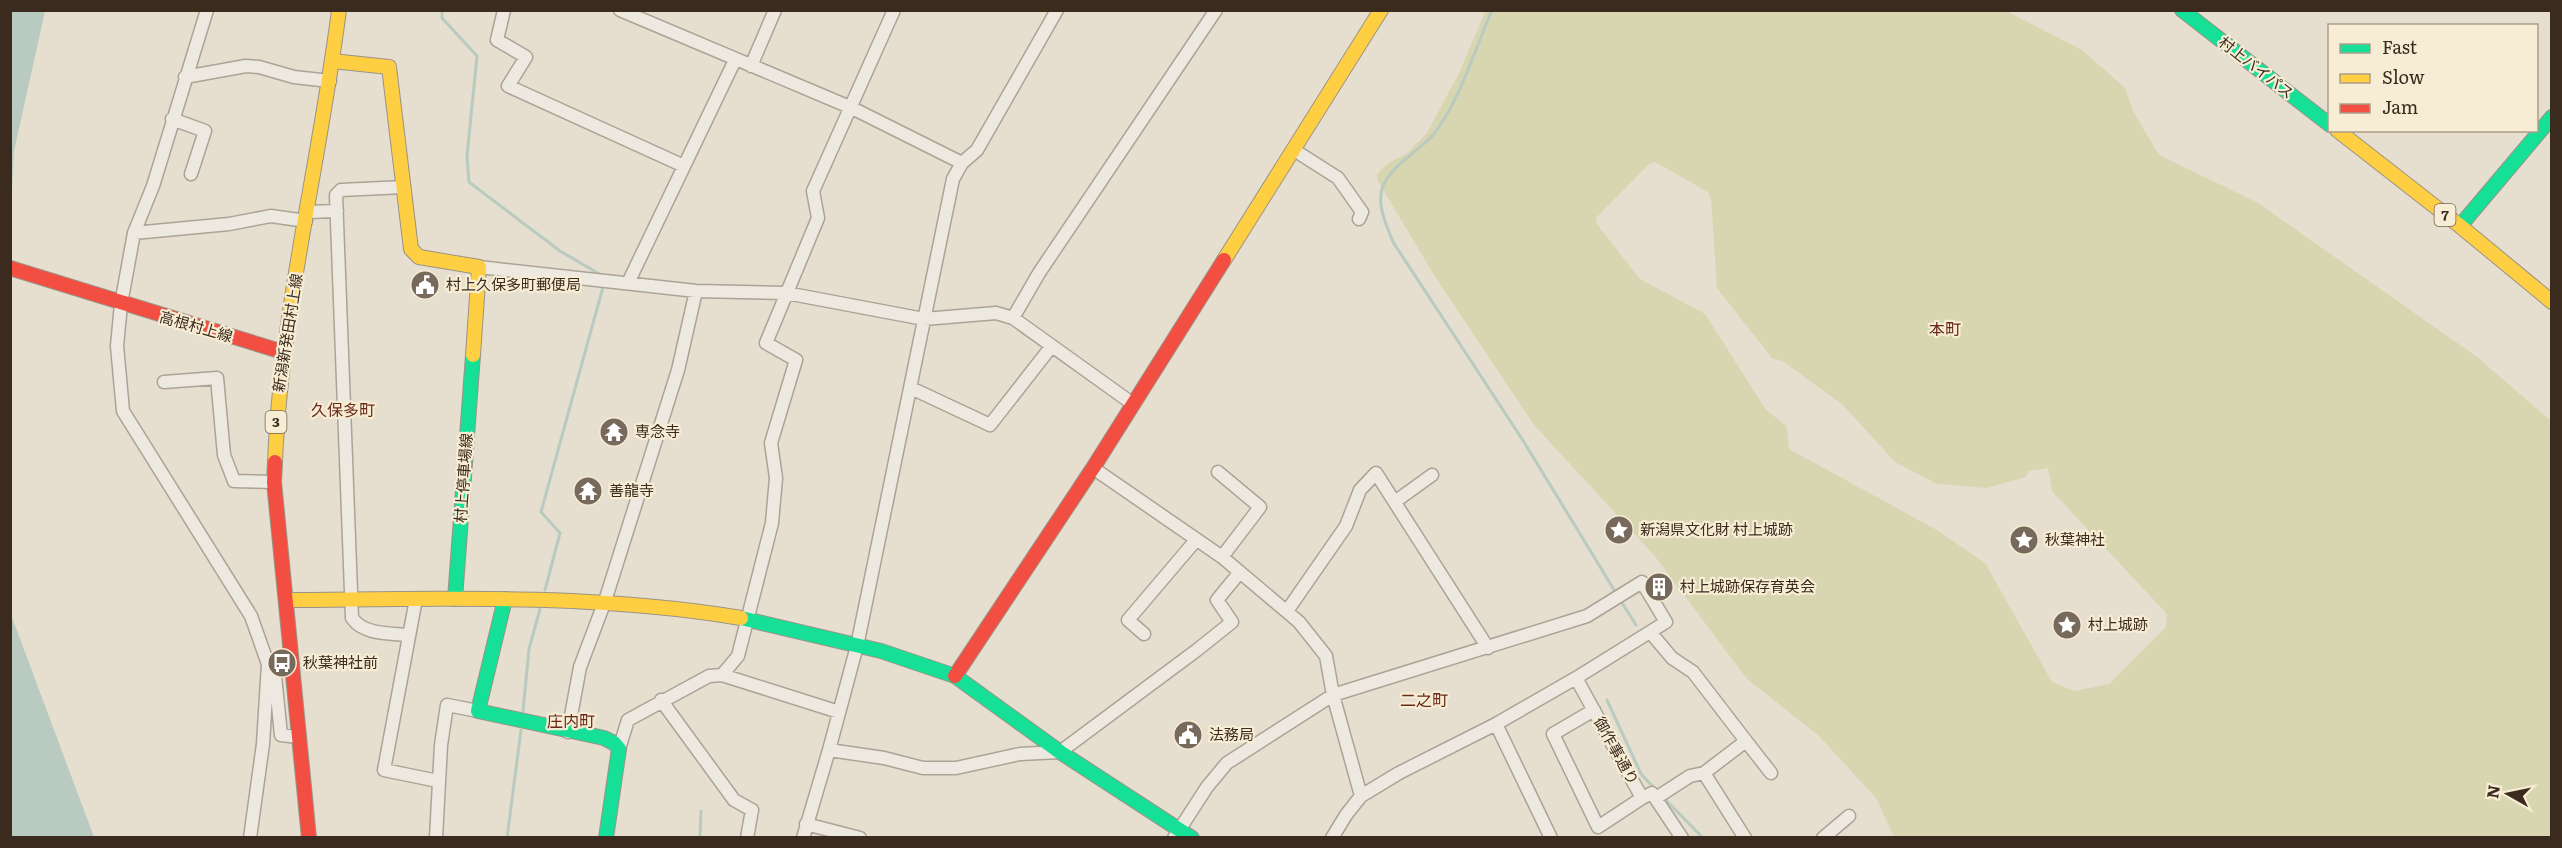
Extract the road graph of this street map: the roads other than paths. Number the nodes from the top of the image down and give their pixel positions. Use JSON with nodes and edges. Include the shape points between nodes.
{"nodes":[{"id":1,"x":207,"y":10,"type":"edge"},
{"id":2,"x":339,"y":10,"type":"edge"},
{"id":3,"x":504,"y":10,"type":"edge"},
{"id":4,"x":620,"y":10,"type":"edge"},
{"id":5,"x":775,"y":10,"type":"edge"},
{"id":6,"x":894,"y":10,"type":"edge"},
{"id":7,"x":1057,"y":10,"type":"edge"},
{"id":8,"x":1216,"y":10,"type":"edge"},
{"id":9,"x":1381,"y":10,"type":"edge"},
{"id":10,"x":2182,"y":10,"type":"edge"},
{"id":11,"x":735,"y":60,"type":"junction"},
{"id":12,"x":332,"y":61,"type":"junction"},
{"id":13,"x":751,"y":66,"type":"junction"},
{"id":14,"x":185,"y":77,"type":"junction"},
{"id":15,"x":330,"y":81,"type":"junction"},
{"id":16,"x":852,"y":108,"type":"junction"},
{"id":17,"x":2552,"y":117,"type":"edge"},
{"id":18,"x":172,"y":119,"type":"junction"},
{"id":19,"x":2328,"y":123,"type":"edge"},
{"id":20,"x":2340,"y":132,"type":"edge"},
{"id":21,"x":1294,"y":150,"type":"junction"},
{"id":22,"x":962,"y":163,"type":"junction"},
{"id":23,"x":684,"y":166,"type":"junction"},
{"id":24,"x":191,"y":174,"type":"dead end"},
{"id":25,"x":404,"y":187,"type":"junction"},
{"id":26,"x":337,"y":211,"type":"junction"},
{"id":27,"x":307,"y":216,"type":"junction"},
{"id":28,"x":1359,"y":219,"type":"dead end"},
{"id":29,"x":2460,"y":226,"type":"junction"},
{"id":30,"x":134,"y":233,"type":"junction"},
{"id":31,"x":479,"y":267,"type":"junction"},
{"id":32,"x":10,"y":268,"type":"edge"},
{"id":33,"x":628,"y":283,"type":"junction"},
{"id":34,"x":696,"y":291,"type":"junction"},
{"id":35,"x":786,"y":293,"type":"junction"},
{"id":36,"x":115,"y":302,"type":"junction"},
{"id":37,"x":2552,"y":302,"type":"edge"},
{"id":38,"x":924,"y":318,"type":"junction"},
{"id":39,"x":1013,"y":318,"type":"junction"},
{"id":40,"x":1051,"y":346,"type":"junction"},
{"id":41,"x":283,"y":352,"type":"junction"},
{"id":42,"x":164,"y":382,"type":"dead end"},
{"id":43,"x":911,"y":388,"type":"junction"},
{"id":44,"x":1133,"y":404,"type":"junction"},
{"id":45,"x":1093,"y":468,"type":"junction"},
{"id":46,"x":1218,"y":472,"type":"dead end"},
{"id":47,"x":1432,"y":475,"type":"dead end"},
{"id":48,"x":274,"y":482,"type":"junction"},
{"id":49,"x":1396,"y":501,"type":"junction"},
{"id":50,"x":1196,"y":540,"type":"junction"},
{"id":51,"x":1222,"y":558,"type":"junction"},
{"id":52,"x":1240,"y":572,"type":"junction"},
{"id":53,"x":353,"y":599,"type":"junction"},
{"id":54,"x":416,"y":599,"type":"junction"},
{"id":55,"x":455,"y":599,"type":"junction"},
{"id":56,"x":505,"y":599,"type":"junction"},
{"id":57,"x":286,"y":600,"type":"junction"},
{"id":58,"x":605,"y":601,"type":"junction"},
{"id":59,"x":1287,"y":611,"type":"junction"},
{"id":60,"x":748,"y":619,"type":"junction"},
{"id":61,"x":1651,"y":633,"type":"junction"},
{"id":62,"x":1144,"y":634,"type":"dead end"},
{"id":63,"x":408,"y":635,"type":"junction"},
{"id":64,"x":857,"y":646,"type":"junction"},
{"id":65,"x":1488,"y":648,"type":"junction"},
{"id":66,"x":268,"y":664,"type":"junction"},
{"id":67,"x":722,"y":675,"type":"junction"},
{"id":68,"x":955,"y":676,"type":"junction"},
{"id":69,"x":1576,"y":678,"type":"junction"},
{"id":70,"x":1334,"y":695,"type":"junction"},
{"id":71,"x":661,"y":700,"type":"junction"},
{"id":72,"x":1594,"y":710,"type":"junction"},
{"id":73,"x":478,"y":711,"type":"junction"},
{"id":74,"x":839,"y":712,"type":"junction"},
{"id":75,"x":1496,"y":724,"type":"junction"},
{"id":76,"x":568,"y":732,"type":"junction"},
{"id":77,"x":298,"y":737,"type":"junction"},
{"id":78,"x":1746,"y":741,"type":"junction"},
{"id":79,"x":619,"y":749,"type":"junction"},
{"id":80,"x":829,"y":750,"type":"junction"},
{"id":81,"x":1060,"y":752,"type":"junction"},
{"id":82,"x":1704,"y":772,"type":"junction"},
{"id":83,"x":1772,"y":773,"type":"dead end"},
{"id":84,"x":438,"y":781,"type":"junction"},
{"id":85,"x":1361,"y":796,"type":"junction"},
{"id":86,"x":1642,"y":798,"type":"junction"},
{"id":87,"x":1656,"y":798,"type":"junction"},
{"id":88,"x":1849,"y":816,"type":"dead end"},
{"id":89,"x":806,"y":824,"type":"junction"},
{"id":90,"x":1182,"y":835,"type":"edge"},
{"id":91,"x":250,"y":837,"type":"edge"},
{"id":92,"x":309,"y":837,"type":"edge"},
{"id":93,"x":436,"y":837,"type":"edge"},
{"id":94,"x":606,"y":837,"type":"edge"},
{"id":95,"x":747,"y":837,"type":"edge"},
{"id":96,"x":803,"y":837,"type":"edge"},
{"id":97,"x":860,"y":837,"type":"edge"},
{"id":98,"x":1332,"y":837,"type":"edge"},
{"id":99,"x":1551,"y":837,"type":"edge"},
{"id":100,"x":1682,"y":837,"type":"edge"},
{"id":101,"x":1745,"y":837,"type":"edge"},
{"id":102,"x":1823,"y":837,"type":"edge"}],
"edges":[{"from":1,"to":14,"type":"street"},
{"from":2,"to":12,"type":"main road","name":"新潟新発田村上線","number":"3"},
{"from":3,"to":23,"type":"street","via":[[497,40],[526,57],[508,86]]},
{"from":4,"to":11,"type":"street"},
{"from":5,"to":13,"type":"street"},
{"from":6,"to":16,"type":"street"},
{"from":7,"to":22,"type":"street","via":[[977,150]]},
{"from":8,"to":39,"type":"street","via":[[1039,273]]},
{"from":9,"to":21,"type":"main road"},
{"from":10,"to":19,"type":"main road","name":"村上バイパス"},
{"from":11,"to":13,"type":"street"},
{"from":11,"to":23,"type":"street"},
{"from":12,"to":15,"type":"main road","name":"新潟新発田村上線","number":"3"},
{"from":12,"to":25,"type":"main road","via":[[389,67]]},
{"from":13,"to":16,"type":"street"},
{"from":14,"to":15,"type":"street","via":[[246,66]]},
{"from":14,"to":18,"type":"street"},
{"from":15,"to":27,"type":"main road","name":"新潟新発田村上線","number":"3"},
{"from":16,"to":22,"type":"street"},
{"from":16,"to":35,"type":"street","via":[[813,191],[818,218]]},
{"from":17,"to":29,"type":"main road"},
{"from":18,"to":24,"type":"street","via":[[205,131]]},
{"from":18,"to":30,"type":"street","via":[[153,186]]},
{"from":20,"to":29,"type":"main road","number":"7"},
{"from":21,"to":28,"type":"street","via":[[1338,178],[1362,212]]},
{"from":21,"to":44,"type":"main road"},
{"from":22,"to":38,"type":"street","via":[[952,179]]},
{"from":23,"to":33,"type":"street"},
{"from":25,"to":26,"type":"street","via":[[341,190],[336,195]]},
{"from":25,"to":31,"type":"main road","via":[[411,249],[419,257]]},
{"from":26,"to":27,"type":"street"},
{"from":26,"to":53,"type":"street"},
{"from":27,"to":30,"type":"street","via":[[271,216]]},
{"from":27,"to":41,"type":"main road","name":"新潟新発田村上線","number":"3"},
{"from":29,"to":37,"type":"main road","number":"7"},
{"from":30,"to":36,"type":"street"},
{"from":31,"to":33,"type":"street"},
{"from":31,"to":55,"type":"main road","name":"村上停車場線"},
{"from":32,"to":36,"type":"main road","name":"高根村上線"},
{"from":33,"to":34,"type":"street"},
{"from":34,"to":35,"type":"street"},
{"from":34,"to":58,"type":"street","via":[[678,370]]},
{"from":35,"to":38,"type":"street"},
{"from":35,"to":60,"type":"street","via":[[766,343],[796,360],[771,443],[776,478],[772,523]]},
{"from":36,"to":41,"type":"main road","name":"高根村上線"},
{"from":36,"to":66,"type":"street","via":[[123,411],[251,616]]},
{"from":38,"to":39,"type":"street","via":[[996,313]]},
{"from":38,"to":43,"type":"street"},
{"from":39,"to":40,"type":"street"},
{"from":40,"to":43,"type":"street","via":[[990,425]]},
{"from":40,"to":44,"type":"street"},
{"from":41,"to":48,"type":"main road","name":"新潟新発田村上線","number":"3"},
{"from":42,"to":48,"type":"street","via":[[217,378],[224,455],[234,482]]},
{"from":43,"to":64,"type":"street"},
{"from":44,"to":45,"type":"main road"},
{"from":45,"to":50,"type":"street"},
{"from":45,"to":68,"type":"main road"},
{"from":46,"to":51,"type":"street","via":[[1260,507]]},
{"from":47,"to":49,"type":"street"},
{"from":48,"to":57,"type":"main road","name":"新潟新発田村上線","number":"3"},
{"from":49,"to":59,"type":"street","via":[[1376,473],[1360,490],[1346,526]]},
{"from":49,"to":65,"type":"street"},
{"from":50,"to":51,"type":"street"},
{"from":50,"to":62,"type":"street","via":[[1128,620]]},
{"from":51,"to":52,"type":"street"},
{"from":52,"to":59,"type":"street"},
{"from":52,"to":81,"type":"street","via":[[1217,600],[1232,622]]},
{"from":53,"to":54,"type":"main road"},
{"from":53,"to":57,"type":"main road"},
{"from":53,"to":63,"type":"street","via":[[352,618],[358,626]]},
{"from":54,"to":55,"type":"main road"},
{"from":54,"to":63,"type":"street"},
{"from":55,"to":56,"type":"main road"},
{"from":56,"to":58,"type":"main road"},
{"from":56,"to":73,"type":"main road"},
{"from":57,"to":77,"type":"main road","name":"新潟新発田村上線","number":"3"},
{"from":58,"to":60,"type":"main road"},
{"from":58,"to":76,"type":"street","via":[[580,667]]},
{"from":59,"to":70,"type":"street","via":[[1326,656]]},
{"from":60,"to":64,"type":"main road"},
{"from":60,"to":67,"type":"street","via":[[738,656]]},
{"from":61,"to":65,"type":"street","via":[[1666,622],[1642,582],[1587,616]]},
{"from":61,"to":69,"type":"street"},
{"from":61,"to":78,"type":"street","via":[[1672,658],[1693,672]]},
{"from":63,"to":84,"type":"street","via":[[384,771]]},
{"from":64,"to":68,"type":"main road","via":[[920,662]]},
{"from":64,"to":74,"type":"street"},
{"from":65,"to":70,"type":"street"},
{"from":66,"to":77,"type":"street","via":[[275,676],[281,735]]},
{"from":66,"to":91,"type":"street","via":[[263,744]]},
{"from":67,"to":71,"type":"street","via":[[709,676]]},
{"from":67,"to":74,"type":"street"},
{"from":68,"to":81,"type":"main road"},
{"from":69,"to":72,"type":"street","name":"御作事通り"},
{"from":69,"to":75,"type":"street"},
{"from":70,"to":85,"type":"street"},
{"from":70,"to":90,"type":"street","via":[[1227,763],[1208,787]]},
{"from":71,"to":79,"type":"street","via":[[628,720]]},
{"from":71,"to":95,"type":"street","via":[[734,800],[752,810]]},
{"from":72,"to":86,"type":"street","name":"御作事通り"},
{"from":72,"to":86,"type":"street","via":[[1553,734],[1598,827]]},
{"from":73,"to":76,"type":"main road"},
{"from":73,"to":84,"type":"street","via":[[447,705]]},
{"from":74,"to":80,"type":"street"},
{"from":75,"to":85,"type":"street"},
{"from":75,"to":99,"type":"street"},
{"from":76,"to":79,"type":"main road","via":[[604,738]]},
{"from":77,"to":92,"type":"main road","name":"新潟新発田村上線","number":"3"},
{"from":78,"to":82,"type":"street"},
{"from":78,"to":83,"type":"street"},
{"from":79,"to":94,"type":"main road"},
{"from":80,"to":81,"type":"street","via":[[923,768],[956,768],[1020,754]]},
{"from":80,"to":89,"type":"street"},
{"from":81,"to":90,"type":"main road"},
{"from":82,"to":87,"type":"street","via":[[1690,776]]},
{"from":82,"to":101,"type":"street"},
{"from":84,"to":93,"type":"street"},
{"from":85,"to":98,"type":"street"},
{"from":86,"to":87,"type":"street","name":"御作事通り","via":[[1652,793]]},
{"from":87,"to":100,"type":"street"},
{"from":88,"to":102,"type":"street"},
{"from":89,"to":96,"type":"street"},
{"from":89,"to":97,"type":"street"}]}
